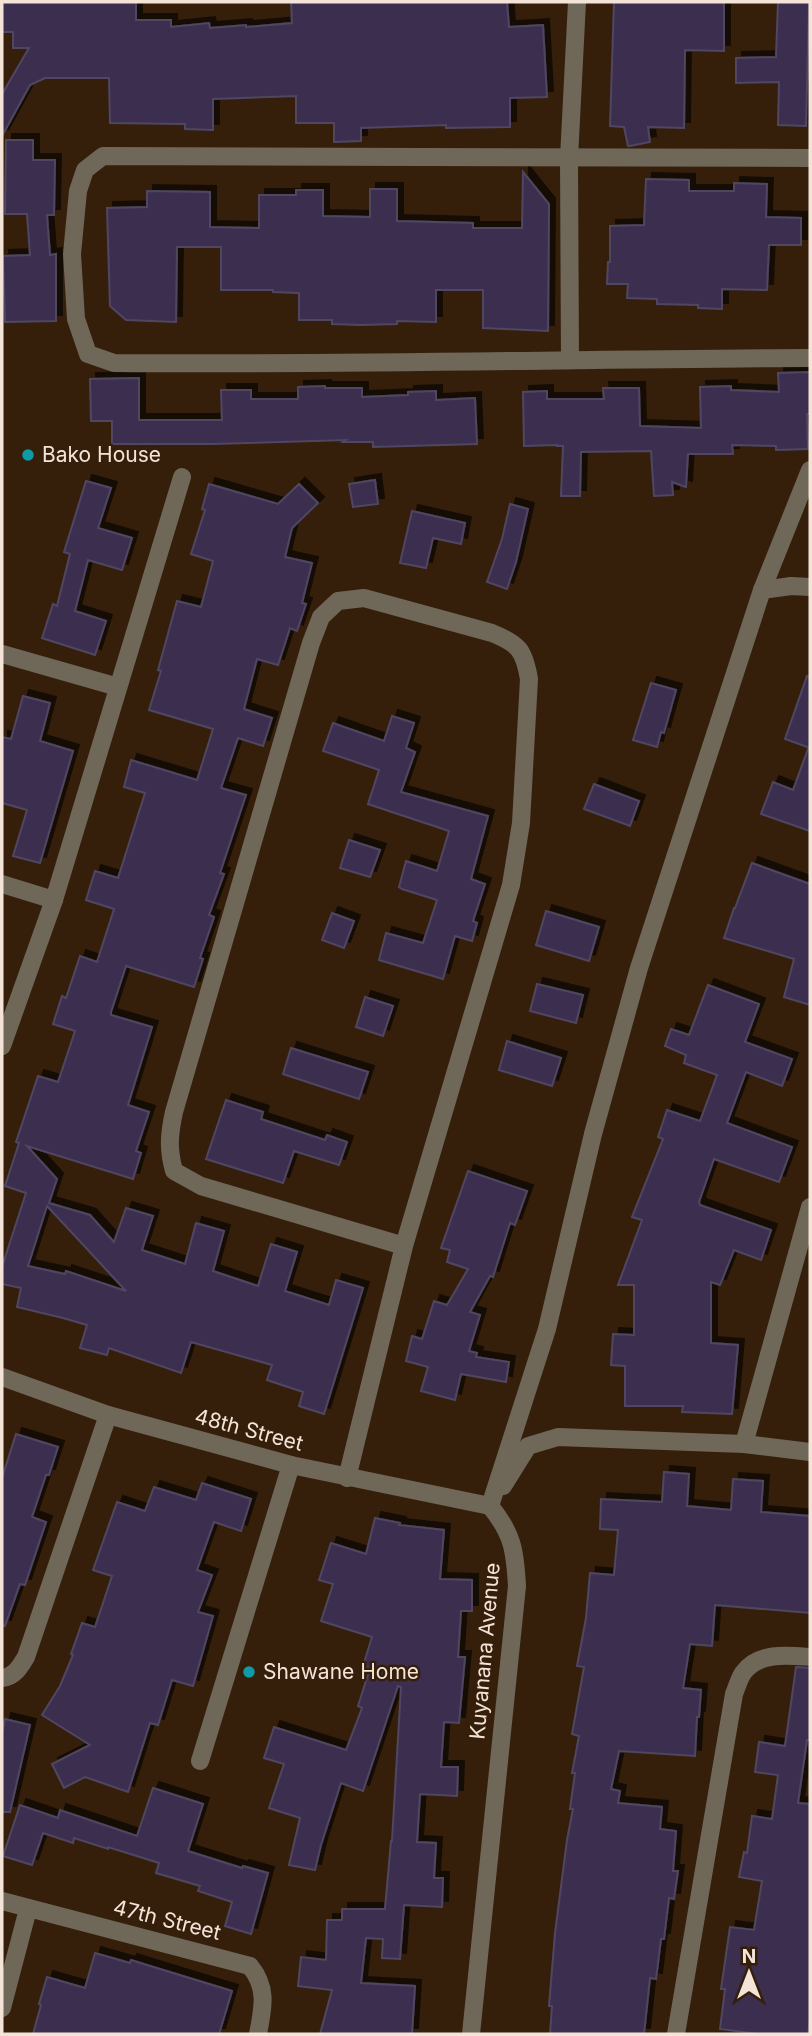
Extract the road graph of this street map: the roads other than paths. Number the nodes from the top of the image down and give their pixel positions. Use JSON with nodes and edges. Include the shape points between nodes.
{"nodes":[{"id":1,"x":577,"y":2,"type":"edge"},
{"id":2,"x":569,"y":158,"type":"junction"},
{"id":3,"x":810,"y":158,"type":"edge"},
{"id":4,"x":810,"y":358,"type":"edge"},
{"id":5,"x":570,"y":359,"type":"junction"},
{"id":6,"x":810,"y":470,"type":"edge"},
{"id":7,"x":182,"y":477,"type":"dead end"},
{"id":8,"x":810,"y":587,"type":"edge"},
{"id":9,"x":762,"y":590,"type":"junction"},
{"id":10,"x":2,"y":654,"type":"edge"},
{"id":11,"x":118,"y":687,"type":"junction"},
{"id":12,"x":2,"y":884,"type":"edge"},
{"id":13,"x":54,"y":900,"type":"junction"},
{"id":14,"x":2,"y":1046,"type":"edge"},
{"id":15,"x":810,"y":1207,"type":"edge"},
{"id":16,"x":404,"y":1246,"type":"junction"},
{"id":17,"x":2,"y":1377,"type":"edge"},
{"id":18,"x":108,"y":1415,"type":"junction"},
{"id":19,"x":744,"y":1444,"type":"junction"},
{"id":20,"x":810,"y":1452,"type":"edge"},
{"id":21,"x":291,"y":1465,"type":"junction"},
{"id":22,"x":347,"y":1478,"type":"junction"},
{"id":23,"x":490,"y":1506,"type":"junction"},
{"id":24,"x":810,"y":1657,"type":"edge"},
{"id":25,"x":2,"y":1678,"type":"edge"},
{"id":26,"x":200,"y":1761,"type":"dead end"},
{"id":27,"x":2,"y":1901,"type":"edge"},
{"id":28,"x":28,"y":1909,"type":"junction"},
{"id":29,"x":2,"y":2008,"type":"edge"},
{"id":30,"x":258,"y":2034,"type":"edge"},
{"id":31,"x":471,"y":2034,"type":"edge"},
{"id":32,"x":676,"y":2034,"type":"edge"}],
"edges":[{"from":1,"to":2,"type":"street"},
{"from":2,"to":3,"type":"street"},
{"from":2,"to":5,"type":"street"},
{"from":2,"to":5,"type":"street","via":[[103,156],[85,170],[78,191],[72,254],[76,319],[88,354],[114,363],[294,365]]},
{"from":4,"to":5,"type":"street"},
{"from":6,"to":9,"type":"street"},
{"from":7,"to":11,"type":"street"},
{"from":8,"to":9,"type":"street"},
{"from":9,"to":23,"type":"street","via":[[639,968],[593,1134],[547,1329]]},
{"from":10,"to":11,"type":"street"},
{"from":11,"to":13,"type":"street"},
{"from":12,"to":13,"type":"street"},
{"from":13,"to":14,"type":"street"},
{"from":15,"to":19,"type":"street"},
{"from":16,"to":16,"type":"street","via":[[511,885],[521,823],[529,679],[525,657],[511,641],[364,598],[338,601],[321,617],[311,643],[174,1112],[169,1153],[174,1171],[201,1186]]},
{"from":16,"to":22,"type":"street"},
{"from":17,"to":18,"type":"street","name":"48th Street"},
{"from":18,"to":21,"type":"street","name":"48th Street"},
{"from":18,"to":25,"type":"street","via":[[26,1657],[19,1669]]},
{"from":19,"to":20,"type":"street"},
{"from":19,"to":23,"type":"street","via":[[558,1437],[528,1447]]},
{"from":21,"to":22,"type":"street","name":"48th Street"},
{"from":21,"to":26,"type":"street"},
{"from":22,"to":23,"type":"street","name":"48th Street"},
{"from":23,"to":31,"type":"street","name":"Kuyanana Avenue","via":[[504,1524],[515,1554],[517,1586]]},
{"from":24,"to":32,"type":"street","via":[[761,1659],[744,1672],[734,1694]]},
{"from":27,"to":28,"type":"street","name":"47th Street"},
{"from":28,"to":29,"type":"street"},
{"from":28,"to":30,"type":"street","name":"47th Street","via":[[250,1966],[263,1990]]}]}
